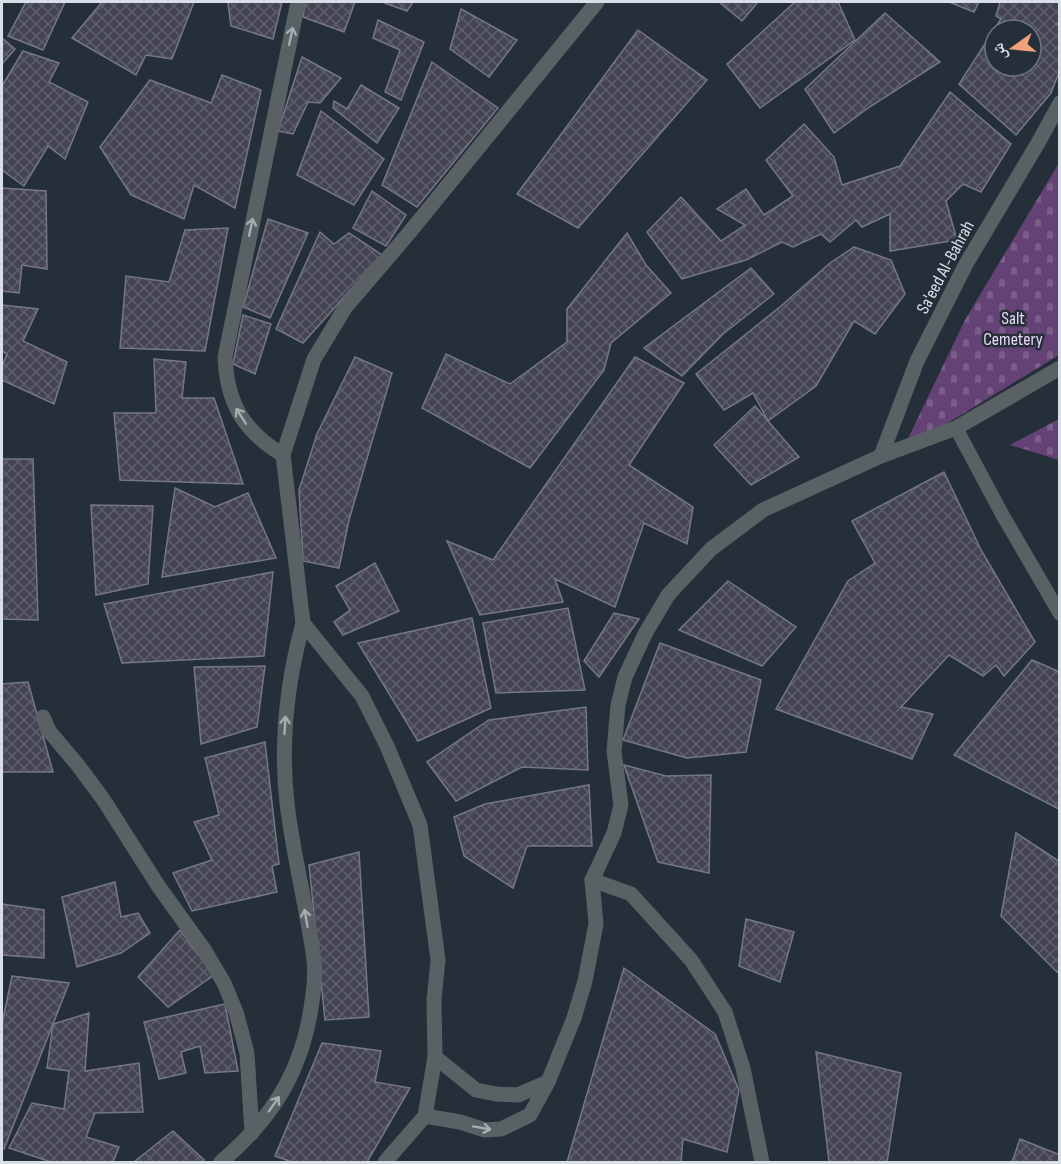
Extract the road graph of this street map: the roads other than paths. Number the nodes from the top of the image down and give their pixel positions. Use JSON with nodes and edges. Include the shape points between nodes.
{"nodes":[{"id":1,"x":298,"y":2,"type":"edge"},
{"id":2,"x":597,"y":2,"type":"edge"},
{"id":3,"x":1059,"y":103,"type":"edge"},
{"id":4,"x":1059,"y":368,"type":"edge"},
{"id":5,"x":956,"y":428,"type":"junction"},
{"id":6,"x":283,"y":455,"type":"junction"},
{"id":7,"x":880,"y":456,"type":"junction"},
{"id":8,"x":1059,"y":614,"type":"edge"},
{"id":9,"x":303,"y":623,"type":"junction"},
{"id":10,"x":44,"y":717,"type":"dead end"},
{"id":11,"x":592,"y":880,"type":"junction"},
{"id":12,"x":435,"y":1057,"type":"junction"},
{"id":13,"x":548,"y":1082,"type":"junction"},
{"id":14,"x":425,"y":1116,"type":"junction"},
{"id":15,"x":252,"y":1133,"type":"junction"},
{"id":16,"x":221,"y":1162,"type":"edge"},
{"id":17,"x":385,"y":1162,"type":"edge"},
{"id":18,"x":762,"y":1162,"type":"edge"}],
"edges":[{"from":6,"to":1,"type":"street","one_way":true,"via":[[266,445],[239,415],[230,396],[225,357]]},
{"from":2,"to":6,"type":"street","via":[[345,308],[314,359]]},
{"from":3,"to":7,"type":"street","name":"Sa'eed Al-Bahrah","via":[[966,264],[917,361]]},
{"from":4,"to":5,"type":"street"},
{"from":5,"to":7,"type":"street"},
{"from":5,"to":8,"type":"lane"},
{"from":6,"to":9,"type":"street"},
{"from":7,"to":11,"type":"street","via":[[763,510],[711,549],[668,595],[625,677],[614,752],[621,805],[614,833]]},
{"from":9,"to":12,"type":"street","via":[[362,696],[420,825],[438,960]]},
{"from":15,"to":9,"type":"street","one_way":true,"via":[[291,1078],[315,989],[284,758],[288,690]]},
{"from":10,"to":15,"type":"street","via":[[49,732],[103,798],[225,983],[247,1053]]},
{"from":11,"to":13,"type":"street","via":[[596,924],[585,981]]},
{"from":11,"to":18,"type":"street","via":[[631,894],[691,960],[725,1012],[743,1068]]},
{"from":12,"to":13,"type":"street","via":[[476,1090],[518,1095]]},
{"from":12,"to":14,"type":"street"},
{"from":14,"to":13,"type":"street","one_way":true,"via":[[484,1130],[501,1129],[530,1114]]},
{"from":14,"to":17,"type":"street"},
{"from":15,"to":16,"type":"street"}]}
